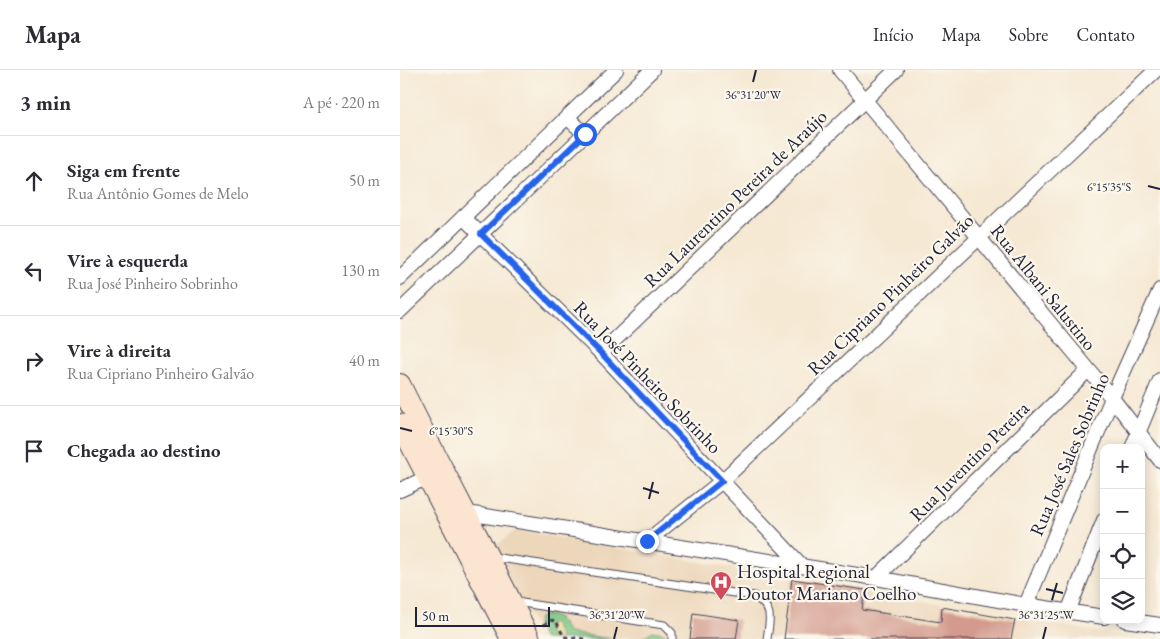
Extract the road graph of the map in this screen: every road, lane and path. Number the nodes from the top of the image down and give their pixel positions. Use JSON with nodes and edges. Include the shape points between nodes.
{"nodes":[{"id":1,"x":616,"y":70,"type":"edge"},
{"id":2,"x":652,"y":70,"type":"edge"},
{"id":3,"x":840,"y":70,"type":"edge"},
{"id":4,"x":896,"y":70,"type":"edge"},
{"id":5,"x":1156,"y":70,"type":"edge"},
{"id":6,"x":864,"y":99,"type":"junction"},
{"id":7,"x":567,"y":117,"type":"junction"},
{"id":8,"x":585,"y":134,"type":"junction"},
{"id":9,"x":463,"y":217,"type":"junction"},
{"id":10,"x":481,"y":234,"type":"junction"},
{"id":11,"x":978,"y":236,"type":"junction"},
{"id":12,"x":400,"y":278,"type":"edge"},
{"id":13,"x":1160,"y":290,"type":"edge"},
{"id":14,"x":400,"y":311,"type":"edge"},
{"id":15,"x":601,"y":353,"type":"junction"},
{"id":16,"x":1088,"y":370,"type":"junction"},
{"id":17,"x":1160,"y":380,"type":"edge"},
{"id":18,"x":400,"y":384,"type":"edge"},
{"id":19,"x":1112,"y":398,"type":"junction"},
{"id":20,"x":400,"y":424,"type":"edge"},
{"id":21,"x":1138,"y":430,"type":"junction"},
{"id":22,"x":1133,"y":444,"type":"edge"},
{"id":23,"x":1160,"y":460,"type":"edge"},
{"id":24,"x":428,"y":477,"type":"junction"},
{"id":25,"x":722,"y":481,"type":"junction"},
{"id":26,"x":400,"y":490,"type":"edge"},
{"id":27,"x":467,"y":513,"type":"junction"},
{"id":28,"x":1100,"y":530,"type":"edge"},
{"id":29,"x":647,"y":541,"type":"junction"},
{"id":30,"x":488,"y":556,"type":"junction"},
{"id":31,"x":802,"y":566,"type":"junction"},
{"id":32,"x":876,"y":578,"type":"junction"},
{"id":33,"x":511,"y":601,"type":"junction"},
{"id":34,"x":1026,"y":605,"type":"junction"},
{"id":35,"x":1068,"y":612,"type":"junction"},
{"id":36,"x":1100,"y":616,"type":"edge"},
{"id":37,"x":1145,"y":623,"type":"edge"},
{"id":38,"x":1160,"y":625,"type":"edge"},
{"id":39,"x":536,"y":634,"type":"edge"},
{"id":40,"x":566,"y":638,"type":"edge"},
{"id":41,"x":512,"y":639,"type":"edge"},
{"id":42,"x":584,"y":639,"type":"edge"},
{"id":43,"x":672,"y":639,"type":"edge"},
{"id":44,"x":767,"y":639,"type":"edge"}],
"edges":[{"from":1,"to":7,"type":"street"},
{"from":2,"to":8,"type":"street"},
{"from":3,"to":6,"type":"street","name":"Rua Albani Salustino"},
{"from":4,"to":6,"type":"street","name":"Rua Laurentino Pereira de Araújo"},
{"from":5,"to":11,"type":"street","name":"Rua Cipriano Pinheiro Galvão"},
{"from":6,"to":11,"type":"street","name":"Rua Albani Salustino"},
{"from":6,"to":15,"type":"street","name":"Rua Laurentino Pereira de Araújo"},
{"from":7,"to":8,"type":"street"},
{"from":7,"to":9,"type":"street"},
{"from":8,"to":10,"type":"street"},
{"from":9,"to":10,"type":"street","name":"Rua José Pinheiro Sobrinho"},
{"from":9,"to":12,"type":"street"},
{"from":10,"to":14,"type":"street"},
{"from":10,"to":15,"type":"street","name":"Rua José Pinheiro Sobrinho"},
{"from":11,"to":16,"type":"street","name":"Rua Albani Salustino"},
{"from":11,"to":25,"type":"street","name":"Rua Cipriano Pinheiro Galvão"},
{"from":13,"to":19,"type":"street","name":"Rua José Sales Sobrinho"},
{"from":15,"to":25,"type":"street","name":"Rua José Pinheiro Sobrinho"},
{"from":16,"to":19,"type":"street","name":"Rua Albani Salustino"},
{"from":16,"to":32,"type":"street","name":"Rua Juventino Pereira"},
{"from":17,"to":21,"type":"street"},
{"from":18,"to":27,"type":"main road"},
{"from":19,"to":21,"type":"street","name":"Rua Albani Salustino"},
{"from":19,"to":34,"type":"street","name":"Rua José Sales Sobrinho"},
{"from":20,"to":24,"type":"main road"},
{"from":21,"to":22,"type":"street"},
{"from":21,"to":23,"type":"street","name":"Rua Albani Salustino"},
{"from":24,"to":26,"type":"street"},
{"from":24,"to":41,"type":"main road"},
{"from":25,"to":29,"type":"street","name":"Rua Cipriano Pinheiro Galvão"},
{"from":25,"to":31,"type":"street","name":"Rua José Pinheiro Sobrinho"},
{"from":27,"to":29,"type":"street"},
{"from":27,"to":30,"type":"main road"},
{"from":28,"to":35,"type":"street"},
{"from":29,"to":31,"type":"street"},
{"from":30,"to":33,"type":"main road"},
{"from":30,"to":44,"type":"lane","via":[[754,596],[766,604],[770,618]]},
{"from":31,"to":32,"type":"street"},
{"from":32,"to":34,"type":"street"},
{"from":33,"to":39,"type":"main road"},
{"from":33,"to":43,"type":"lane","via":[[664,625]]},
{"from":34,"to":35,"type":"street"},
{"from":35,"to":36,"type":"street"},
{"from":37,"to":38,"type":"street"},
{"from":39,"to":40,"type":"path","via":[[550,620],[556,621]]},
{"from":40,"to":42,"type":"path"}]}
